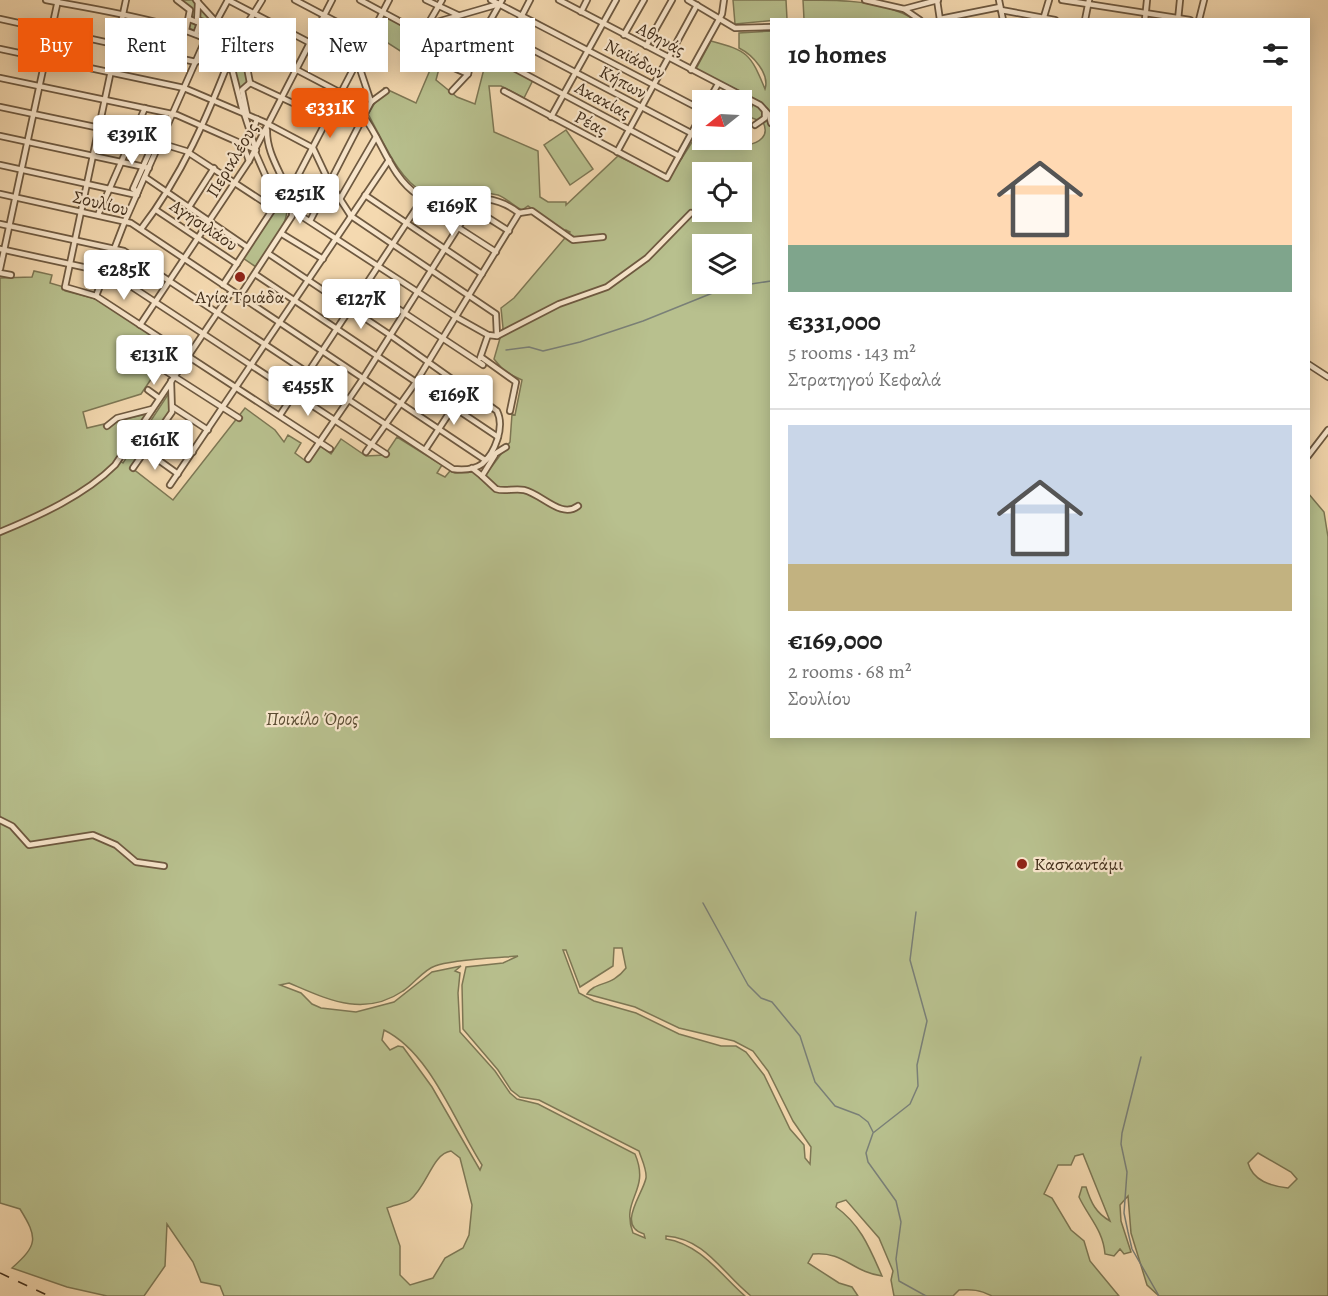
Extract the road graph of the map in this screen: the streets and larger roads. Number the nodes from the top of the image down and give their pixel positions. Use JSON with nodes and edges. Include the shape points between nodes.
{"nodes":[{"id":1,"x":46,"y":0,"type":"edge"},
{"id":2,"x":85,"y":0,"type":"edge"},
{"id":3,"x":126,"y":0,"type":"edge"},
{"id":4,"x":177,"y":0,"type":"edge"},
{"id":5,"x":228,"y":0,"type":"edge"},
{"id":6,"x":262,"y":0,"type":"edge"},
{"id":7,"x":295,"y":0,"type":"edge"},
{"id":8,"x":332,"y":0,"type":"edge"},
{"id":9,"x":360,"y":0,"type":"edge"},
{"id":10,"x":389,"y":0,"type":"edge"},
{"id":11,"x":426,"y":0,"type":"edge"},
{"id":12,"x":442,"y":0,"type":"edge"},
{"id":13,"x":491,"y":0,"type":"edge"},
{"id":14,"x":530,"y":0,"type":"edge"},
{"id":15,"x":559,"y":0,"type":"edge"},
{"id":16,"x":587,"y":0,"type":"edge"},
{"id":17,"x":616,"y":0,"type":"edge"},
{"id":18,"x":644,"y":0,"type":"edge"},
{"id":19,"x":672,"y":0,"type":"edge"},
{"id":20,"x":688,"y":0,"type":"edge"},
{"id":21,"x":724,"y":0,"type":"edge"},
{"id":22,"x":865,"y":0,"type":"edge"},
{"id":23,"x":937,"y":0,"type":"edge"},
{"id":24,"x":999,"y":0,"type":"edge"},
{"id":25,"x":1049,"y":0,"type":"edge"},
{"id":26,"x":1062,"y":0,"type":"edge"},
{"id":27,"x":1147,"y":0,"type":"edge"},
{"id":28,"x":1180,"y":0,"type":"edge"},
{"id":29,"x":1202,"y":0,"type":"edge"},
{"id":30,"x":58,"y":1,"type":"edge"},
{"id":31,"x":197,"y":1,"type":"edge"},
{"id":32,"x":500,"y":2,"type":"edge"},
{"id":33,"x":877,"y":2,"type":"edge"},
{"id":34,"x":1088,"y":2,"type":"edge"},
{"id":35,"x":81,"y":4,"type":"edge"},
{"id":36,"x":697,"y":5,"type":"junction"},
{"id":37,"x":438,"y":7,"type":"junction"},
{"id":38,"x":904,"y":9,"type":"junction"},
{"id":39,"x":1001,"y":9,"type":"junction"},
{"id":40,"x":383,"y":12,"type":"junction"},
{"id":41,"x":581,"y":12,"type":"junction"},
{"id":42,"x":254,"y":15,"type":"junction"},
{"id":43,"x":324,"y":15,"type":"junction"},
{"id":44,"x":458,"y":15,"type":"junction"},
{"id":45,"x":122,"y":16,"type":"junction"},
{"id":46,"x":522,"y":16,"type":"junction"},
{"id":47,"x":720,"y":17,"type":"junction"},
{"id":48,"x":1145,"y":17,"type":"edge"},
{"id":49,"x":54,"y":18,"type":"edge"},
{"id":50,"x":131,"y":18,"type":"edge"},
{"id":51,"x":212,"y":18,"type":"edge"},
{"id":52,"x":217,"y":18,"type":"edge"},
{"id":53,"x":252,"y":18,"type":"edge"},
{"id":54,"x":322,"y":18,"type":"edge"},
{"id":55,"x":330,"y":18,"type":"edge"},
{"id":56,"x":380,"y":18,"type":"edge"},
{"id":57,"x":432,"y":18,"type":"edge"},
{"id":58,"x":448,"y":18,"type":"edge"},
{"id":59,"x":491,"y":18,"type":"edge"},
{"id":60,"x":917,"y":18,"type":"edge"},
{"id":61,"x":940,"y":18,"type":"edge"},
{"id":62,"x":946,"y":18,"type":"edge"},
{"id":63,"x":1003,"y":18,"type":"edge"},
{"id":64,"x":1043,"y":18,"type":"edge"},
{"id":65,"x":1085,"y":18,"type":"edge"},
{"id":66,"x":1162,"y":18,"type":"edge"},
{"id":67,"x":1178,"y":18,"type":"edge"},
{"id":68,"x":1200,"y":18,"type":"edge"},
{"id":69,"x":0,"y":19,"type":"edge"},
{"id":70,"x":189,"y":19,"type":"junction"},
{"id":71,"x":400,"y":20,"type":"edge"},
{"id":72,"x":18,"y":23,"type":"edge"},
{"id":73,"x":198,"y":23,"type":"junction"},
{"id":74,"x":603,"y":23,"type":"junction"},
{"id":75,"x":187,"y":26,"type":"edge"},
{"id":76,"x":770,"y":27,"type":"edge"},
{"id":77,"x":187,"y":30,"type":"edge"},
{"id":78,"x":196,"y":34,"type":"junction"},
{"id":79,"x":199,"y":35,"type":"edge"},
{"id":80,"x":624,"y":35,"type":"junction"},
{"id":81,"x":308,"y":42,"type":"edge"},
{"id":82,"x":308,"y":45,"type":"edge"},
{"id":83,"x":646,"y":46,"type":"junction"},
{"id":84,"x":0,"y":49,"type":"edge"},
{"id":85,"x":588,"y":50,"type":"junction"},
{"id":86,"x":535,"y":52,"type":"edge"},
{"id":87,"x":18,"y":53,"type":"edge"},
{"id":88,"x":199,"y":54,"type":"edge"},
{"id":89,"x":668,"y":58,"type":"junction"},
{"id":90,"x":187,"y":59,"type":"edge"},
{"id":91,"x":196,"y":61,"type":"junction"},
{"id":92,"x":199,"y":62,"type":"edge"},
{"id":93,"x":296,"y":69,"type":"joint"},
{"id":94,"x":691,"y":70,"type":"junction"},
{"id":95,"x":42,"y":72,"type":"edge"},
{"id":96,"x":110,"y":72,"type":"joint"},
{"id":97,"x":225,"y":72,"type":"edge"},
{"id":98,"x":234,"y":72,"type":"edge"},
{"id":99,"x":248,"y":72,"type":"edge"},
{"id":100,"x":294,"y":72,"type":"edge"},
{"id":101,"x":352,"y":72,"type":"edge"},
{"id":102,"x":361,"y":72,"type":"edge"},
{"id":103,"x":463,"y":72,"type":"edge"},
{"id":104,"x":518,"y":72,"type":"edge"},
{"id":105,"x":576,"y":73,"type":"junction"},
{"id":106,"x":468,"y":74,"type":"joint"},
{"id":107,"x":0,"y":78,"type":"edge"},
{"id":108,"x":250,"y":83,"type":"junction"},
{"id":109,"x":718,"y":84,"type":"junction"},
{"id":110,"x":654,"y":85,"type":"junction"},
{"id":111,"x":39,"y":86,"type":"junction"},
{"id":112,"x":184,"y":88,"type":"junction"},
{"id":113,"x":715,"y":90,"type":"edge"},
{"id":114,"x":386,"y":91,"type":"dead end"},
{"id":115,"x":452,"y":91,"type":"dead end"},
{"id":116,"x":504,"y":91,"type":"dead end"},
{"id":117,"x":341,"y":93,"type":"junction"},
{"id":118,"x":563,"y":95,"type":"junction"},
{"id":119,"x":282,"y":97,"type":"junction"},
{"id":120,"x":213,"y":99,"type":"junction"},
{"id":121,"x":104,"y":100,"type":"junction"},
{"id":122,"x":371,"y":102,"type":"junction"},
{"id":123,"x":692,"y":106,"type":"edge"},
{"id":124,"x":0,"y":107,"type":"edge"},
{"id":125,"x":641,"y":107,"type":"junction"},
{"id":126,"x":145,"y":108,"type":"junction"},
{"id":127,"x":765,"y":111,"type":"junction"},
{"id":128,"x":245,"y":113,"type":"junction"},
{"id":129,"x":33,"y":114,"type":"junction"},
{"id":130,"x":173,"y":114,"type":"junction"},
{"id":131,"x":364,"y":117,"type":"junction"},
{"id":132,"x":551,"y":117,"type":"junction"},
{"id":133,"x":765,"y":118,"type":"junction"},
{"id":134,"x":257,"y":119,"type":"junction"},
{"id":135,"x":327,"y":119,"type":"junction"},
{"id":136,"x":770,"y":121,"type":"edge"},
{"id":137,"x":770,"y":122,"type":"edge"},
{"id":138,"x":201,"y":125,"type":"junction"},
{"id":139,"x":268,"y":125,"type":"junction"},
{"id":140,"x":755,"y":125,"type":"dead end"},
{"id":141,"x":98,"y":128,"type":"junction"},
{"id":142,"x":629,"y":129,"type":"junction"},
{"id":143,"x":265,"y":133,"type":"junction"},
{"id":144,"x":691,"y":133,"type":"joint"},
{"id":145,"x":133,"y":135,"type":"junction"},
{"id":146,"x":0,"y":136,"type":"edge"},
{"id":147,"x":376,"y":137,"type":"junction"},
{"id":148,"x":158,"y":141,"type":"junction"},
{"id":149,"x":27,"y":142,"type":"junction"},
{"id":150,"x":242,"y":144,"type":"junction"},
{"id":151,"x":313,"y":148,"type":"junction"},
{"id":152,"x":256,"y":151,"type":"junction"},
{"id":153,"x":617,"y":152,"type":"junction"},
{"id":154,"x":190,"y":153,"type":"junction"},
{"id":155,"x":92,"y":156,"type":"junction"},
{"id":156,"x":679,"y":156,"type":"junction"},
{"id":157,"x":389,"y":160,"type":"junction"},
{"id":158,"x":121,"y":162,"type":"junction"},
{"id":159,"x":249,"y":162,"type":"junction"},
{"id":160,"x":0,"y":165,"type":"edge"},
{"id":161,"x":146,"y":168,"type":"junction"},
{"id":162,"x":214,"y":168,"type":"junction"},
{"id":163,"x":21,"y":170,"type":"junction"},
{"id":164,"x":142,"y":179,"type":"junction"},
{"id":165,"x":329,"y":182,"type":"junction"},
{"id":166,"x":236,"y":183,"type":"junction"},
{"id":167,"x":86,"y":184,"type":"junction"},
{"id":168,"x":110,"y":189,"type":"junction"},
{"id":169,"x":136,"y":192,"type":"junction"},
{"id":170,"x":167,"y":192,"type":"junction"},
{"id":171,"x":287,"y":192,"type":"junction"},
{"id":172,"x":0,"y":194,"type":"edge"},
{"id":173,"x":365,"y":195,"type":"junction"},
{"id":174,"x":475,"y":197,"type":"junction"},
{"id":175,"x":15,"y":198,"type":"junction"},
{"id":176,"x":340,"y":199,"type":"junction"},
{"id":177,"x":422,"y":201,"type":"junction"},
{"id":178,"x":277,"y":202,"type":"junction"},
{"id":179,"x":189,"y":207,"type":"junction"},
{"id":180,"x":471,"y":207,"type":"junction"},
{"id":181,"x":273,"y":208,"type":"junction"},
{"id":182,"x":156,"y":210,"type":"junction"},
{"id":183,"x":292,"y":210,"type":"junction"},
{"id":184,"x":80,"y":211,"type":"junction"},
{"id":185,"x":519,"y":213,"type":"junction"},
{"id":186,"x":691,"y":213,"type":"dead end"},
{"id":187,"x":98,"y":215,"type":"junction"},
{"id":188,"x":351,"y":216,"type":"junction"},
{"id":189,"x":125,"y":221,"type":"junction"},
{"id":190,"x":210,"y":221,"type":"junction"},
{"id":191,"x":310,"y":221,"type":"junction"},
{"id":192,"x":0,"y":224,"type":"edge"},
{"id":193,"x":406,"y":224,"type":"junction"},
{"id":194,"x":9,"y":226,"type":"junction"},
{"id":195,"x":458,"y":228,"type":"junction"},
{"id":196,"x":141,"y":229,"type":"junction"},
{"id":197,"x":509,"y":231,"type":"junction"},
{"id":198,"x":282,"y":234,"type":"junction"},
{"id":199,"x":603,"y":237,"type":"dead end"},
{"id":200,"x":198,"y":238,"type":"junction"},
{"id":201,"x":74,"y":239,"type":"junction"},
{"id":202,"x":336,"y":239,"type":"junction"},
{"id":203,"x":393,"y":244,"type":"junction"},
{"id":204,"x":247,"y":247,"type":"junction"},
{"id":205,"x":115,"y":248,"type":"junction"},
{"id":206,"x":2,"y":249,"type":"edge"},
{"id":207,"x":445,"y":249,"type":"junction"},
{"id":208,"x":496,"y":252,"type":"junction"},
{"id":209,"x":269,"y":254,"type":"junction"},
{"id":210,"x":184,"y":259,"type":"junction"},
{"id":211,"x":323,"y":259,"type":"junction"},
{"id":212,"x":69,"y":264,"type":"junction"},
{"id":213,"x":237,"y":264,"type":"junction"},
{"id":214,"x":379,"y":266,"type":"junction"},
{"id":215,"x":432,"y":270,"type":"junction"},
{"id":216,"x":0,"y":271,"type":"edge"},
{"id":217,"x":106,"y":271,"type":"junction"},
{"id":218,"x":255,"y":274,"type":"junction"},
{"id":219,"x":482,"y":274,"type":"junction"},
{"id":220,"x":11,"y":275,"type":"dead end"},
{"id":221,"x":170,"y":280,"type":"junction"},
{"id":222,"x":309,"y":281,"type":"junction"},
{"id":223,"x":223,"y":285,"type":"junction"},
{"id":224,"x":365,"y":287,"type":"junction"},
{"id":225,"x":232,"y":291,"type":"junction"},
{"id":226,"x":418,"y":291,"type":"junction"},
{"id":227,"x":96,"y":296,"type":"junction"},
{"id":228,"x":240,"y":296,"type":"junction"},
{"id":229,"x":469,"y":296,"type":"junction"},
{"id":230,"x":295,"y":301,"type":"junction"},
{"id":231,"x":155,"y":302,"type":"junction"},
{"id":232,"x":351,"y":309,"type":"junction"},
{"id":233,"x":218,"y":312,"type":"junction"},
{"id":234,"x":405,"y":312,"type":"junction"},
{"id":235,"x":456,"y":317,"type":"junction"},
{"id":236,"x":280,"y":322,"type":"junction"},
{"id":237,"x":140,"y":325,"type":"junction"},
{"id":238,"x":338,"y":329,"type":"junction"},
{"id":239,"x":204,"y":334,"type":"junction"},
{"id":240,"x":390,"y":335,"type":"junction"},
{"id":241,"x":488,"y":335,"type":"junction"},
{"id":242,"x":497,"y":336,"type":"junction"},
{"id":243,"x":442,"y":339,"type":"junction"},
{"id":244,"x":265,"y":344,"type":"junction"},
{"id":245,"x":323,"y":351,"type":"junction"},
{"id":246,"x":189,"y":356,"type":"junction"},
{"id":247,"x":377,"y":356,"type":"junction"},
{"id":248,"x":428,"y":362,"type":"junction"},
{"id":249,"x":481,"y":362,"type":"junction"},
{"id":250,"x":1310,"y":365,"type":"edge"},
{"id":251,"x":250,"y":366,"type":"junction"},
{"id":252,"x":161,"y":368,"type":"dead end"},
{"id":253,"x":309,"y":372,"type":"junction"},
{"id":254,"x":364,"y":377,"type":"junction"},
{"id":255,"x":1328,"y":377,"type":"edge"},
{"id":256,"x":172,"y":378,"type":"junction"},
{"id":257,"x":416,"y":382,"type":"junction"},
{"id":258,"x":236,"y":387,"type":"junction"},
{"id":259,"x":465,"y":389,"type":"junction"},
{"id":260,"x":148,"y":390,"type":"dead end"},
{"id":261,"x":294,"y":395,"type":"junction"},
{"id":262,"x":159,"y":398,"type":"junction"},
{"id":263,"x":348,"y":399,"type":"junction"},
{"id":264,"x":402,"y":402,"type":"junction"},
{"id":265,"x":173,"y":407,"type":"junction"},
{"id":266,"x":453,"y":407,"type":"junction"},
{"id":267,"x":222,"y":408,"type":"junction"},
{"id":268,"x":152,"y":409,"type":"junction"},
{"id":269,"x":510,"y":411,"type":"dead end"},
{"id":270,"x":280,"y":415,"type":"junction"},
{"id":271,"x":239,"y":418,"type":"dead end"},
{"id":272,"x":334,"y":419,"type":"junction"},
{"id":273,"x":386,"y":425,"type":"junction"},
{"id":274,"x":107,"y":426,"type":"dead end"},
{"id":275,"x":439,"y":428,"type":"junction"},
{"id":276,"x":160,"y":430,"type":"junction"},
{"id":277,"x":208,"y":430,"type":"junction"},
{"id":278,"x":1328,"y":430,"type":"edge"},
{"id":279,"x":498,"y":437,"type":"junction"},
{"id":280,"x":319,"y":442,"type":"junction"},
{"id":281,"x":372,"y":445,"type":"junction"},
{"id":282,"x":506,"y":447,"type":"dead end"},
{"id":283,"x":330,"y":449,"type":"dead end"},
{"id":284,"x":425,"y":450,"type":"junction"},
{"id":285,"x":146,"y":451,"type":"junction"},
{"id":286,"x":193,"y":452,"type":"junction"},
{"id":287,"x":366,"y":452,"type":"dead end"},
{"id":288,"x":496,"y":453,"type":"junction"},
{"id":289,"x":1310,"y":453,"type":"edge"},
{"id":290,"x":386,"y":454,"type":"dead end"},
{"id":291,"x":308,"y":459,"type":"dead end"},
{"id":292,"x":485,"y":460,"type":"junction"},
{"id":293,"x":133,"y":468,"type":"dead end"},
{"id":294,"x":472,"y":468,"type":"junction"},
{"id":295,"x":178,"y":474,"type":"junction"},
{"id":296,"x":482,"y":476,"type":"junction"},
{"id":297,"x":170,"y":485,"type":"dead end"},
{"id":298,"x":578,"y":506,"type":"dead end"},
{"id":299,"x":0,"y":532,"type":"edge"},
{"id":300,"x":0,"y":820,"type":"edge"},
{"id":301,"x":164,"y":866,"type":"dead end"}],
"edges":[{"from":1,"to":30,"type":"street"},
{"from":2,"to":35,"type":"street"},
{"from":3,"to":45,"type":"street"},
{"from":4,"to":70,"type":"street","via":[[190,10]]},
{"from":5,"to":42,"type":"street"},
{"from":5,"to":52,"type":"street"},
{"from":6,"to":42,"type":"street"},
{"from":7,"to":43,"type":"street"},
{"from":8,"to":43,"type":"street","name":"Περικλέους"},
{"from":9,"to":40,"type":"street","name":"Ακακίας"},
{"from":10,"to":40,"type":"street"},
{"from":11,"to":37,"type":"street"},
{"from":12,"to":37,"type":"street"},
{"from":13,"to":32,"type":"street","name":"Ναϊάδων"},
{"from":14,"to":46,"type":"street"},
{"from":15,"to":41,"type":"street","name":"Αθηνάς"},
{"from":16,"to":41,"type":"street"},
{"from":17,"to":74,"type":"street"},
{"from":18,"to":80,"type":"street"},
{"from":19,"to":83,"type":"street"},
{"from":20,"to":36,"type":"street"},
{"from":21,"to":47,"type":"street"},
{"from":22,"to":33,"type":"street"},
{"from":23,"to":38,"type":"street"},
{"from":23,"to":61,"type":"street"},
{"from":24,"to":39,"type":"street"},
{"from":25,"to":64,"type":"street"},
{"from":26,"to":34,"type":"street"},
{"from":27,"to":48,"type":"street"},
{"from":28,"to":67,"type":"street"},
{"from":29,"to":68,"type":"street"},
{"from":30,"to":35,"type":"street"},
{"from":30,"to":49,"type":"street"},
{"from":31,"to":51,"type":"street"},
{"from":31,"to":73,"type":"street"},
{"from":32,"to":44,"type":"street"},
{"from":32,"to":46,"type":"street","name":"Ναϊάδων"},
{"from":32,"to":59,"type":"street"},
{"from":33,"to":38,"type":"street"},
{"from":34,"to":48,"type":"street"},
{"from":34,"to":65,"type":"street"},
{"from":35,"to":45,"type":"street"},
{"from":36,"to":47,"type":"street"},
{"from":36,"to":89,"type":"street"},
{"from":37,"to":44,"type":"street"},
{"from":37,"to":57,"type":"street"},
{"from":38,"to":60,"type":"street"},
{"from":39,"to":62,"type":"street"},
{"from":39,"to":63,"type":"street"},
{"from":39,"to":64,"type":"street"},
{"from":40,"to":56,"type":"street"},
{"from":40,"to":71,"type":"street","name":"Ακακίας"},
{"from":41,"to":74,"type":"street","name":"Αθηνάς"},
{"from":42,"to":53,"type":"street"},
{"from":42,"to":81,"type":"street"},
{"from":43,"to":54,"type":"street","name":"Περικλέους"},
{"from":43,"to":55,"type":"street"},
{"from":44,"to":58,"type":"street"},
{"from":45,"to":50,"type":"street"},
{"from":46,"to":85,"type":"street","name":"Ναϊάδων"},
{"from":47,"to":76,"type":"street","via":[[735,28]]},
{"from":47,"to":94,"type":"street"},
{"from":48,"to":66,"type":"street"},
{"from":69,"to":72,"type":"street"},
{"from":70,"to":73,"type":"street"},
{"from":70,"to":75,"type":"street"},
{"from":73,"to":78,"type":"street"},
{"from":74,"to":80,"type":"street","name":"Αθηνάς"},
{"from":74,"to":85,"type":"street"},
{"from":77,"to":78,"type":"street"},
{"from":78,"to":79,"type":"street"},
{"from":80,"to":83,"type":"street","name":"Αθηνάς"},
{"from":82,"to":93,"type":"street","name":"Περικλέους"},
{"from":83,"to":89,"type":"street","name":"Αθηνάς"},
{"from":84,"to":87,"type":"street"},
{"from":85,"to":105,"type":"street"},
{"from":85,"to":110,"type":"street","name":"Ναϊάδων"},
{"from":86,"to":105,"type":"street","name":"Κήπων"},
{"from":88,"to":91,"type":"street"},
{"from":89,"to":94,"type":"street","name":"Αθηνάς"},
{"from":89,"to":110,"type":"street"},
{"from":90,"to":91,"type":"street"},
{"from":91,"to":92,"type":"street"},
{"from":91,"to":112,"type":"street"},
{"from":93,"to":117,"type":"street"},
{"from":94,"to":109,"type":"street","name":"Αθηνάς"},
{"from":95,"to":111,"type":"street"},
{"from":96,"to":112,"type":"street"},
{"from":96,"to":121,"type":"street"},
{"from":97,"to":120,"type":"street"},
{"from":98,"to":128,"type":"street"},
{"from":99,"to":108,"type":"street"},
{"from":100,"to":119,"type":"street","name":"Περικλέους"},
{"from":101,"to":117,"type":"street"},
{"from":102,"to":122,"type":"street"},
{"from":103,"to":106,"type":"street"},
{"from":104,"to":118,"type":"street","name":"Ακακίας"},
{"from":105,"to":118,"type":"street"},
{"from":105,"to":125,"type":"street","name":"Κήπων"},
{"from":106,"to":115,"type":"street"},
{"from":107,"to":111,"type":"street"},
{"from":108,"to":119,"type":"street"},
{"from":108,"to":128,"type":"street","via":[[242,90]]},
{"from":109,"to":113,"type":"street"},
{"from":109,"to":127,"type":"street","name":"Αθηνάς"},
{"from":110,"to":123,"type":"street","name":"Ναϊάδων"},
{"from":110,"to":125,"type":"street"},
{"from":111,"to":121,"type":"street"},
{"from":111,"to":129,"type":"street"},
{"from":112,"to":120,"type":"street"},
{"from":112,"to":130,"type":"street"},
{"from":114,"to":122,"type":"street"},
{"from":116,"to":132,"type":"street","name":"Ρέας"},
{"from":117,"to":135,"type":"street"},
{"from":118,"to":132,"type":"street"},
{"from":118,"to":142,"type":"street","name":"Ακακίας"},
{"from":119,"to":135,"type":"street"},
{"from":119,"to":139,"type":"street","name":"Περικλέους"},
{"from":120,"to":128,"type":"street"},
{"from":120,"to":138,"type":"street"},
{"from":121,"to":126,"type":"street"},
{"from":121,"to":141,"type":"street"},
{"from":122,"to":131,"type":"street"},
{"from":124,"to":129,"type":"street"},
{"from":125,"to":142,"type":"street"},
{"from":125,"to":144,"type":"street","name":"Κήπων"},
{"from":126,"to":130,"type":"street"},
{"from":126,"to":145,"type":"street"},
{"from":127,"to":133,"type":"street"},
{"from":127,"to":136,"type":"street"},
{"from":128,"to":134,"type":"street"},
{"from":128,"to":152,"type":"street"},
{"from":129,"to":141,"type":"street"},
{"from":129,"to":149,"type":"street"},
{"from":130,"to":138,"type":"street"},
{"from":130,"to":148,"type":"street"},
{"from":131,"to":135,"type":"street","via":[[356,111]]},
{"from":131,"to":147,"type":"street"},
{"from":131,"to":165,"type":"street"},
{"from":132,"to":153,"type":"street","name":"Ρέας"},
{"from":133,"to":137,"type":"street"},
{"from":133,"to":140,"type":"street"},
{"from":134,"to":139,"type":"street"},
{"from":134,"to":143,"type":"street","via":[[254,128]]},
{"from":135,"to":151,"type":"street"},
{"from":138,"to":150,"type":"street"},
{"from":138,"to":154,"type":"street"},
{"from":139,"to":143,"type":"street","name":"Περικλέους"},
{"from":139,"to":151,"type":"street"},
{"from":139,"to":171,"type":"street","via":[[268,145]]},
{"from":141,"to":145,"type":"street"},
{"from":141,"to":155,"type":"street"},
{"from":142,"to":153,"type":"street"},
{"from":142,"to":156,"type":"street","name":"Ακακίας"},
{"from":143,"to":152,"type":"street","name":"Περικλέους"},
{"from":144,"to":156,"type":"street"},
{"from":145,"to":148,"type":"street"},
{"from":145,"to":158,"type":"street"},
{"from":146,"to":149,"type":"street"},
{"from":147,"to":157,"type":"street"},
{"from":147,"to":176,"type":"street"},
{"from":148,"to":154,"type":"street"},
{"from":148,"to":161,"type":"street"},
{"from":149,"to":155,"type":"street"},
{"from":149,"to":163,"type":"street"},
{"from":150,"to":152,"type":"street"},
{"from":150,"to":159,"type":"street"},
{"from":151,"to":165,"type":"street"},
{"from":151,"to":171,"type":"street"},
{"from":152,"to":159,"type":"street","name":"Περικλέους"},
{"from":152,"to":178,"type":"street"},
{"from":153,"to":156,"type":"street","name":"Ρέας","via":[[667,178]]},
{"from":154,"to":162,"type":"street"},
{"from":154,"to":170,"type":"street"},
{"from":155,"to":158,"type":"street"},
{"from":155,"to":167,"type":"street"},
{"from":157,"to":173,"type":"street"},
{"from":157,"to":177,"type":"street"},
{"from":158,"to":161,"type":"street"},
{"from":158,"to":168,"type":"street"},
{"from":159,"to":166,"type":"street","name":"Περικλέους"},
{"from":160,"to":163,"type":"street"},
{"from":161,"to":164,"type":"street"},
{"from":162,"to":166,"type":"street"},
{"from":162,"to":179,"type":"street"},
{"from":163,"to":167,"type":"street"},
{"from":163,"to":175,"type":"street"},
{"from":164,"to":169,"type":"street"},
{"from":164,"to":170,"type":"street"},
{"from":165,"to":176,"type":"street"},
{"from":165,"to":191,"type":"street"},
{"from":166,"to":181,"type":"street"},
{"from":166,"to":190,"type":"street","name":"Περικλέους"},
{"from":167,"to":168,"type":"street"},
{"from":167,"to":184,"type":"street"},
{"from":168,"to":169,"type":"street"},
{"from":168,"to":187,"type":"street"},
{"from":169,"to":189,"type":"street"},
{"from":170,"to":179,"type":"street"},
{"from":170,"to":182,"type":"street"},
{"from":171,"to":178,"type":"street"},
{"from":171,"to":183,"type":"street"},
{"from":172,"to":175,"type":"street","name":"Σουλίου"},
{"from":173,"to":188,"type":"street"},
{"from":173,"to":193,"type":"street"},
{"from":174,"to":177,"type":"street"},
{"from":174,"to":180,"type":"street"},
{"from":174,"to":185,"type":"street","via":[[494,199]]},
{"from":175,"to":184,"type":"street","name":"Σουλίου"},
{"from":175,"to":194,"type":"street"},
{"from":176,"to":188,"type":"street"},
{"from":177,"to":193,"type":"street"},
{"from":177,"to":195,"type":"street"},
{"from":178,"to":181,"type":"street"},
{"from":179,"to":190,"type":"street"},
{"from":180,"to":195,"type":"street"},
{"from":180,"to":197,"type":"street"},
{"from":181,"to":204,"type":"street"},
{"from":182,"to":196,"type":"street"},
{"from":182,"to":200,"type":"street","name":"Αγησιλάου"},
{"from":183,"to":191,"type":"street"},
{"from":183,"to":198,"type":"street"},
{"from":184,"to":187,"type":"street","name":"Σουλίου"},
{"from":184,"to":201,"type":"street"},
{"from":185,"to":197,"type":"street"},
{"from":185,"to":199,"type":"street","via":[[532,211],[573,240]]},
{"from":186,"to":242,"type":"street","via":[[647,258],[607,287],[560,304]]},
{"from":187,"to":189,"type":"street","name":"Σουλίου"},
{"from":188,"to":202,"type":"street"},
{"from":188,"to":203,"type":"street"},
{"from":189,"to":196,"type":"street","name":"Σουλίου"},
{"from":189,"to":205,"type":"street"},
{"from":190,"to":200,"type":"street","name":"Περικλέους"},
{"from":190,"to":204,"type":"street"},
{"from":191,"to":202,"type":"street"},
{"from":192,"to":194,"type":"street"},
{"from":193,"to":203,"type":"street"},
{"from":193,"to":207,"type":"street"},
{"from":194,"to":201,"type":"street"},
{"from":194,"to":206,"type":"street"},
{"from":195,"to":207,"type":"street"},
{"from":195,"to":208,"type":"street"},
{"from":196,"to":210,"type":"street","name":"Σουλίου"},
{"from":197,"to":208,"type":"street"},
{"from":198,"to":209,"type":"street"},
{"from":198,"to":211,"type":"street"},
{"from":200,"to":210,"type":"street","name":"Περικλέους"},
{"from":200,"to":213,"type":"street","name":"Αγησιλάου"},
{"from":201,"to":205,"type":"street"},
{"from":201,"to":212,"type":"street"},
{"from":202,"to":211,"type":"street"},
{"from":202,"to":214,"type":"street"},
{"from":203,"to":214,"type":"street"},
{"from":203,"to":215,"type":"street"},
{"from":204,"to":213,"type":"street"},
{"from":205,"to":217,"type":"street"},
{"from":205,"to":221,"type":"street"},
{"from":206,"to":212,"type":"street"},
{"from":206,"to":216,"type":"street"},
{"from":207,"to":215,"type":"street"},
{"from":207,"to":219,"type":"street"},
{"from":208,"to":219,"type":"street"},
{"from":209,"to":218,"type":"street"},
{"from":209,"to":222,"type":"street"},
{"from":210,"to":221,"type":"street","name":"Περικλέους"},
{"from":210,"to":223,"type":"street","name":"Σουλίου"},
{"from":211,"to":222,"type":"street"},
{"from":212,"to":217,"type":"street"},
{"from":212,"to":227,"type":"street","via":[[65,287]]},
{"from":213,"to":223,"type":"street"},
{"from":214,"to":224,"type":"street"},
{"from":214,"to":226,"type":"street"},
{"from":215,"to":226,"type":"street"},
{"from":215,"to":229,"type":"street"},
{"from":216,"to":220,"type":"street"},
{"from":217,"to":227,"type":"street"},
{"from":217,"to":231,"type":"street"},
{"from":218,"to":228,"type":"street"},
{"from":218,"to":230,"type":"street"},
{"from":219,"to":229,"type":"street"},
{"from":221,"to":231,"type":"street","name":"Περικλέους"},
{"from":221,"to":233,"type":"street"},
{"from":222,"to":230,"type":"street"},
{"from":222,"to":232,"type":"street"},
{"from":223,"to":225,"type":"street","name":"Σουλίου"},
{"from":224,"to":232,"type":"street"},
{"from":224,"to":234,"type":"street"},
{"from":225,"to":228,"type":"street","name":"Σουλίου"},
{"from":225,"to":233,"type":"street"},
{"from":226,"to":234,"type":"street"},
{"from":226,"to":235,"type":"street"},
{"from":227,"to":237,"type":"street"},
{"from":228,"to":236,"type":"street","name":"Σουλίου"},
{"from":229,"to":235,"type":"street"},
{"from":229,"to":242,"type":"street","via":[[498,315]]},
{"from":230,"to":236,"type":"street"},
{"from":230,"to":238,"type":"street"},
{"from":231,"to":237,"type":"street","name":"Περικλέους"},
{"from":231,"to":239,"type":"street"},
{"from":232,"to":238,"type":"street"},
{"from":232,"to":240,"type":"street"},
{"from":233,"to":239,"type":"street"},
{"from":233,"to":244,"type":"street"},
{"from":234,"to":240,"type":"street"},
{"from":234,"to":243,"type":"street"},
{"from":235,"to":241,"type":"street"},
{"from":235,"to":243,"type":"street"},
{"from":236,"to":244,"type":"street"},
{"from":236,"to":245,"type":"street","name":"Σουλίου"},
{"from":237,"to":246,"type":"street"},
{"from":238,"to":245,"type":"street"},
{"from":238,"to":247,"type":"street"},
{"from":239,"to":246,"type":"street"},
{"from":239,"to":251,"type":"street"},
{"from":240,"to":247,"type":"street"},
{"from":240,"to":248,"type":"street"},
{"from":241,"to":242,"type":"street"},
{"from":241,"to":249,"type":"street"},
{"from":243,"to":248,"type":"street"},
{"from":243,"to":249,"type":"street"},
{"from":244,"to":251,"type":"street"},
{"from":244,"to":253,"type":"street"},
{"from":245,"to":253,"type":"street"},
{"from":245,"to":254,"type":"street","name":"Σουλίου"},
{"from":246,"to":256,"type":"street"},
{"from":246,"to":258,"type":"street"},
{"from":247,"to":254,"type":"street"},
{"from":247,"to":257,"type":"street"},
{"from":248,"to":257,"type":"street"},
{"from":248,"to":259,"type":"street"},
{"from":249,"to":269,"type":"street","via":[[516,382]]},
{"from":250,"to":255,"type":"street"},
{"from":251,"to":258,"type":"street"},
{"from":251,"to":261,"type":"street"},
{"from":252,"to":256,"type":"street"},
{"from":253,"to":261,"type":"street"},
{"from":253,"to":263,"type":"street"},
{"from":254,"to":263,"type":"street"},
{"from":254,"to":264,"type":"street","name":"Σουλίου"},
{"from":256,"to":262,"type":"street"},
{"from":256,"to":265,"type":"street"},
{"from":256,"to":267,"type":"street"},
{"from":257,"to":264,"type":"street"},
{"from":257,"to":266,"type":"street"},
{"from":258,"to":267,"type":"street"},
{"from":258,"to":270,"type":"street"},
{"from":259,"to":266,"type":"street"},
{"from":259,"to":279,"type":"street","via":[[492,407],[501,424]]},
{"from":260,"to":262,"type":"street"},
{"from":261,"to":270,"type":"street"},
{"from":261,"to":272,"type":"street"},
{"from":262,"to":268,"type":"street"},
{"from":263,"to":272,"type":"street"},
{"from":263,"to":273,"type":"street"},
{"from":264,"to":273,"type":"street"},
{"from":264,"to":275,"type":"street","name":"Σουλίου"},
{"from":265,"to":276,"type":"street"},
{"from":265,"to":277,"type":"street"},
{"from":266,"to":275,"type":"street"},
{"from":266,"to":279,"type":"street"},
{"from":267,"to":271,"type":"street"},
{"from":267,"to":277,"type":"street"},
{"from":268,"to":274,"type":"street","via":[[117,417]]},
{"from":268,"to":299,"type":"street","via":[[103,477]]},
{"from":270,"to":280,"type":"street"},
{"from":272,"to":280,"type":"street"},
{"from":272,"to":281,"type":"street"},
{"from":273,"to":281,"type":"street"},
{"from":273,"to":284,"type":"street"},
{"from":275,"to":284,"type":"street"},
{"from":275,"to":292,"type":"street","name":"Σουλίου"},
{"from":276,"to":285,"type":"street"},
{"from":276,"to":286,"type":"street"},
{"from":277,"to":286,"type":"street"},
{"from":278,"to":289,"type":"street"},
{"from":279,"to":292,"type":"street"},
{"from":280,"to":283,"type":"street"},
{"from":280,"to":291,"type":"street"},
{"from":281,"to":287,"type":"street"},
{"from":281,"to":290,"type":"street"},
{"from":282,"to":288,"type":"street"},
{"from":284,"to":294,"type":"street","via":[[453,469]]},
{"from":285,"to":293,"type":"street"},
{"from":285,"to":295,"type":"street"},
{"from":286,"to":295,"type":"street"},
{"from":288,"to":292,"type":"street"},
{"from":288,"to":296,"type":"street"},
{"from":292,"to":294,"type":"street"},
{"from":294,"to":296,"type":"street"},
{"from":295,"to":297,"type":"street"},
{"from":296,"to":298,"type":"street","via":[[496,489],[523,489],[563,510]]},
{"from":300,"to":301,"type":"street","via":[[12,826],[29,845],[93,835],[136,861]]}]}
